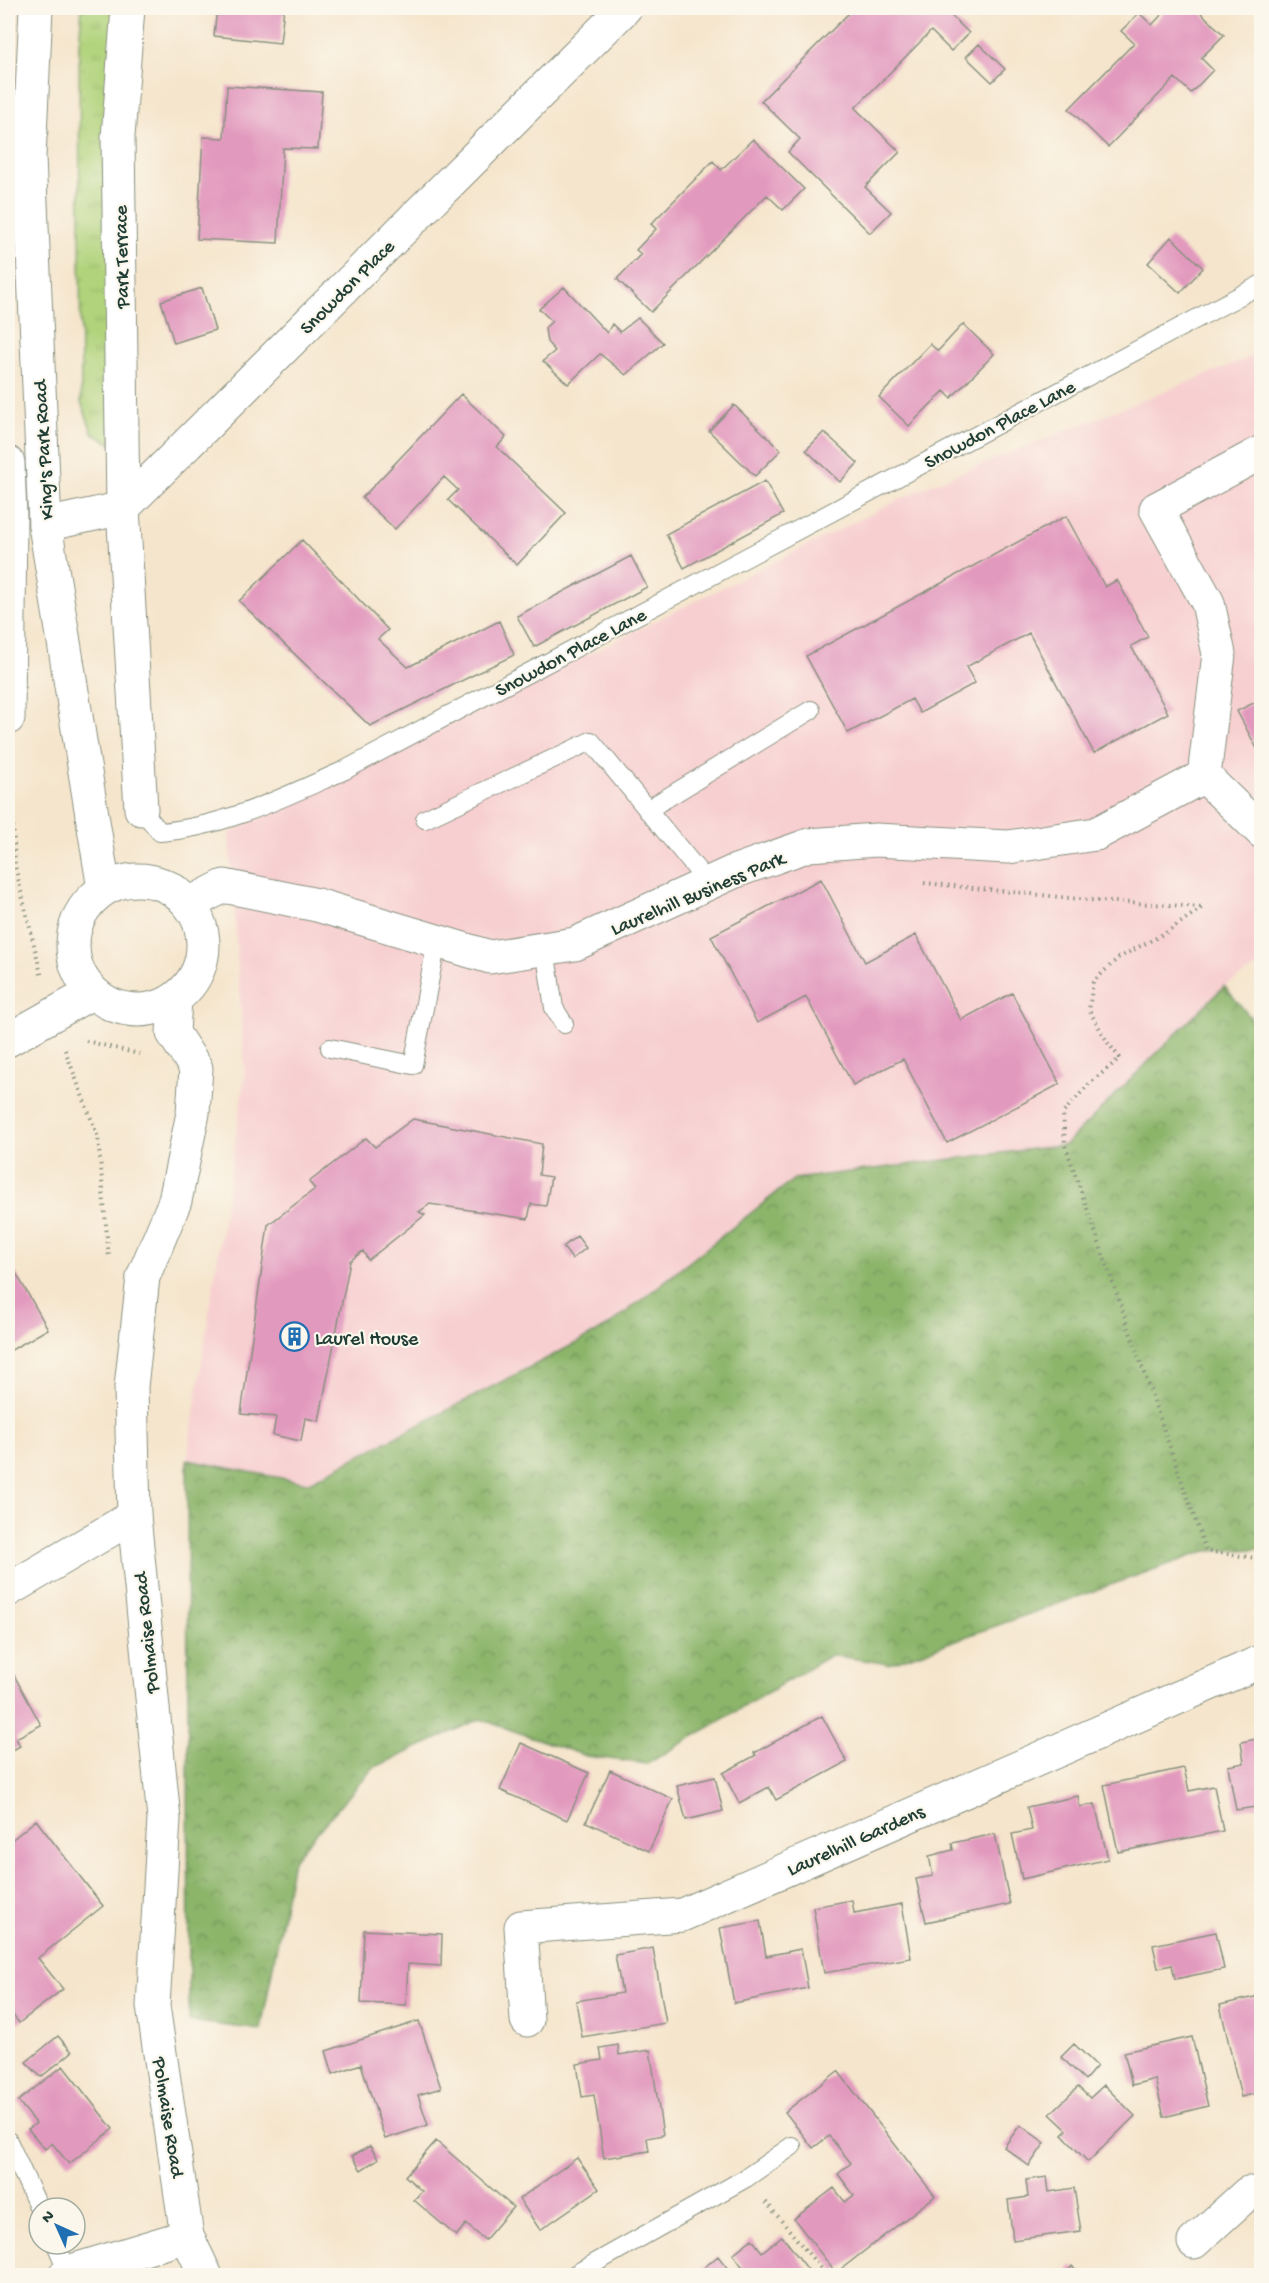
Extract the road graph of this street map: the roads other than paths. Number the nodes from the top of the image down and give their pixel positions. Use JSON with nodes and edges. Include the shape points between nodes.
{"nodes":[{"id":1,"x":36,"y":8,"type":"edge"},
{"id":2,"x":129,"y":8,"type":"edge"},
{"id":3,"x":625,"y":8,"type":"edge"},
{"id":4,"x":19,"y":131,"type":"edge"},
{"id":5,"x":1262,"y":284,"type":"edge"},
{"id":6,"x":1262,"y":452,"type":"edge"},
{"id":7,"x":8,"y":463,"type":"edge"},
{"id":8,"x":123,"y":508,"type":"junction"},
{"id":9,"x":45,"y":525,"type":"junction"},
{"id":10,"x":811,"y":710,"type":"dead end"},
{"id":11,"x":8,"y":718,"type":"edge"},
{"id":12,"x":1204,"y":776,"type":"junction"},
{"id":13,"x":141,"y":809,"type":"joint"},
{"id":14,"x":647,"y":810,"type":"junction"},
{"id":15,"x":425,"y":819,"type":"dead end"},
{"id":16,"x":1262,"y":832,"type":"edge"},
{"id":17,"x":708,"y":884,"type":"junction"},
{"id":18,"x":104,"y":889,"type":"junction"},
{"id":19,"x":189,"y":904,"type":"junction"},
{"id":20,"x":437,"y":941,"type":"junction"},
{"id":21,"x":544,"y":949,"type":"junction"},
{"id":22,"x":93,"y":992,"type":"junction"},
{"id":23,"x":175,"y":999,"type":"junction"},
{"id":24,"x":564,"y":1024,"type":"dead end"},
{"id":25,"x":8,"y":1040,"type":"edge"},
{"id":26,"x":330,"y":1048,"type":"dead end"},
{"id":27,"x":134,"y":1516,"type":"junction"},
{"id":28,"x":8,"y":1590,"type":"edge"},
{"id":29,"x":1262,"y":1661,"type":"edge"},
{"id":30,"x":527,"y":2020,"type":"dead end"},
{"id":31,"x":8,"y":2141,"type":"edge"},
{"id":32,"x":792,"y":2146,"type":"dead end"},
{"id":33,"x":1262,"y":2194,"type":"edge"},
{"id":34,"x":33,"y":2196,"type":"edge"},
{"id":35,"x":187,"y":2236,"type":"junction"},
{"id":36,"x":1194,"y":2242,"type":"dead end"},
{"id":37,"x":62,"y":2264,"type":"edge"},
{"id":38,"x":206,"y":2276,"type":"edge"},
{"id":39,"x":572,"y":2276,"type":"edge"}],
"edges":[{"from":1,"to":4,"type":"street","name":"King's Park Road"},
{"from":2,"to":8,"type":"street","name":"Park Terrace","via":[[118,137]]},
{"from":3,"to":8,"type":"street","name":"Snowdon Place"},
{"from":4,"to":9,"type":"street","name":"King's Park Road","via":[[29,157]]},
{"from":5,"to":13,"type":"lane","name":"Snowdon Place Lane","via":[[345,770],[264,806],[191,830],[160,832]]},
{"from":6,"to":12,"type":"street","via":[[1156,509],[1208,603],[1219,654]]},
{"from":7,"to":11,"type":"street"},
{"from":8,"to":9,"type":"street"},
{"from":8,"to":13,"type":"street","name":"Snowdon Place Lane"},
{"from":9,"to":18,"type":"street","name":"King's Park Road"},
{"from":10,"to":14,"type":"lane"},
{"from":12,"to":16,"type":"street"},
{"from":12,"to":17,"type":"street","name":"Laurelhill Business Park","via":[[1096,834],[1008,847],[876,840],[809,845]]},
{"from":14,"to":15,"type":"lane","via":[[591,741]]},
{"from":14,"to":17,"type":"lane"},
{"from":17,"to":21,"type":"street","name":"Laurelhill Business Park","via":[[575,944]]},
{"from":18,"to":19,"type":"street","via":[[134,880],[158,882],[175,890]]},
{"from":18,"to":22,"type":"street","via":[[83,909],[73,942],[81,976]]},
{"from":19,"to":20,"type":"street","name":"Laurelhill Business Park","via":[[224,886],[317,905]]},
{"from":19,"to":23,"type":"street","via":[[202,927],[203,949],[191,983]]},
{"from":20,"to":21,"type":"street","name":"Laurelhill Business Park","via":[[490,957]]},
{"from":20,"to":26,"type":"lane","via":[[412,1065]]},
{"from":21,"to":24,"type":"lane","via":[[554,1008]]},
{"from":22,"to":23,"type":"street","via":[[112,1005],[135,1010],[161,1006]]},
{"from":22,"to":25,"type":"street","via":[[55,1024]]},
{"from":23,"to":27,"type":"street","name":"Polmaise Road","via":[[173,1034],[196,1068],[193,1113],[175,1201],[143,1277],[131,1387]]},
{"from":27,"to":28,"type":"street"},
{"from":27,"to":35,"type":"street","name":"Polmaise Road","via":[[164,1818],[153,2006]]},
{"from":29,"to":30,"type":"street","name":"Laurelhill Gardens","via":[[682,1915],[521,1927]]},
{"from":31,"to":34,"type":"lane"},
{"from":32,"to":39,"type":"lane","via":[[746,2178]]},
{"from":33,"to":36,"type":"street","via":[[1248,2193]]},
{"from":35,"to":37,"type":"street"},
{"from":35,"to":38,"type":"street","name":"Polmaise Road"}]}
